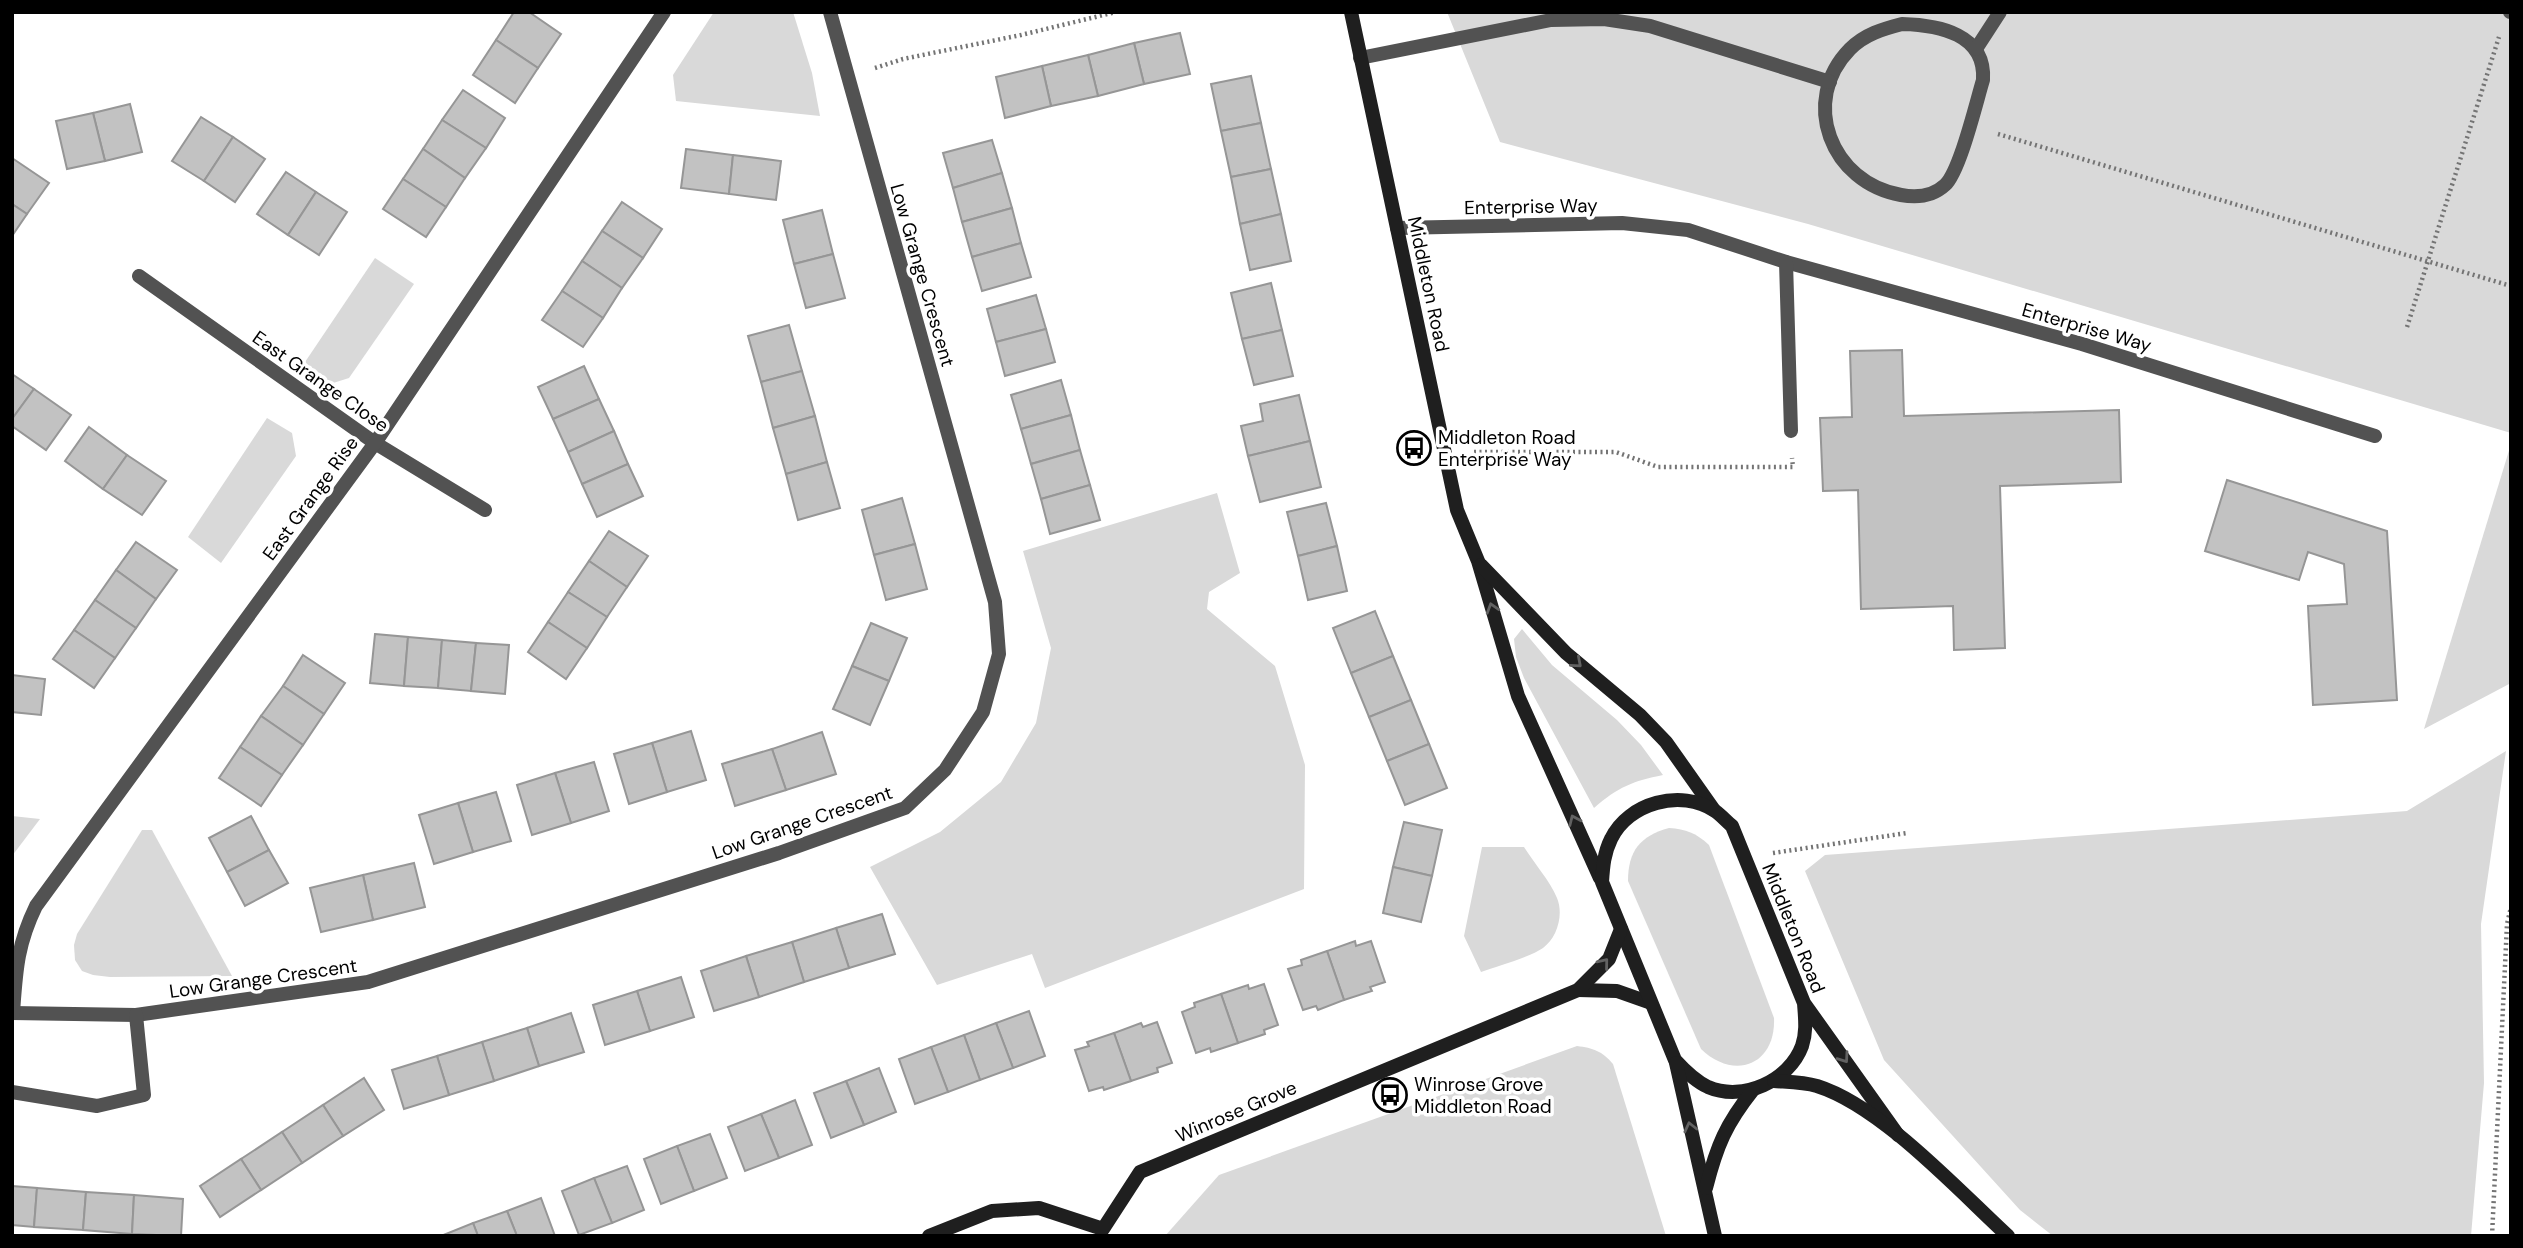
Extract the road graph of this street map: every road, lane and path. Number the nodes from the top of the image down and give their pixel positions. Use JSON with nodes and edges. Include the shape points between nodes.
{"nodes":[{"id":1,"x":664,"y":12,"type":"edge"},
{"id":2,"x":830,"y":12,"type":"edge"},
{"id":3,"x":1116,"y":12,"type":"edge"},
{"id":4,"x":1351,"y":12,"type":"edge"},
{"id":5,"x":2000,"y":12,"type":"edge"},
{"id":6,"x":2502,"y":25,"type":"dead end"},
{"id":7,"x":1976,"y":49,"type":"junction"},
{"id":8,"x":1360,"y":58,"type":"junction"},
{"id":9,"x":848,"y":76,"type":"junction"},
{"id":10,"x":1830,"y":82,"type":"junction"},
{"id":11,"x":1969,"y":125,"type":"junction"},
{"id":12,"x":1397,"y":228,"type":"junction"},
{"id":13,"x":2427,"y":261,"type":"junction"},
{"id":14,"x":1786,"y":262,"type":"junction"},
{"id":15,"x":139,"y":276,"type":"dead end"},
{"id":16,"x":2511,"y":286,"type":"edge"},
{"id":17,"x":2407,"y":327,"type":"dead end"},
{"id":18,"x":1791,"y":431,"type":"joint"},
{"id":19,"x":2375,"y":436,"type":"dead end"},
{"id":20,"x":375,"y":443,"type":"junction"},
{"id":21,"x":1445,"y":452,"type":"junction"},
{"id":22,"x":485,"y":510,"type":"dead end"},
{"id":23,"x":1478,"y":561,"type":"junction"},
{"id":24,"x":1714,"y":810,"type":"junction"},
{"id":25,"x":1908,"y":833,"type":"dead end"},
{"id":26,"x":1745,"y":857,"type":"junction"},
{"id":27,"x":1602,"y":882,"type":"junction"},
{"id":28,"x":2511,"y":907,"type":"edge"},
{"id":29,"x":1621,"y":929,"type":"junction"},
{"id":30,"x":1578,"y":990,"type":"junction"},
{"id":31,"x":1651,"y":1003,"type":"junction"},
{"id":32,"x":1804,"y":1003,"type":"junction"},
{"id":33,"x":13,"y":1013,"type":"edge"},
{"id":34,"x":136,"y":1015,"type":"junction"},
{"id":35,"x":1675,"y":1060,"type":"junction"},
{"id":36,"x":1773,"y":1081,"type":"junction"},
{"id":37,"x":1754,"y":1090,"type":"junction"},
{"id":38,"x":12,"y":1092,"type":"edge"},
{"id":39,"x":1898,"y":1135,"type":"junction"},
{"id":40,"x":1705,"y":1193,"type":"junction"},
{"id":41,"x":1101,"y":1232,"type":"edge"},
{"id":42,"x":929,"y":1236,"type":"edge"},
{"id":43,"x":1715,"y":1236,"type":"edge"},
{"id":44,"x":2008,"y":1236,"type":"edge"},
{"id":45,"x":2492,"y":1236,"type":"edge"}],
"edges":[{"from":1,"to":20,"type":"street","name":"East Grange Rise"},
{"from":2,"to":9,"type":"street","name":"Low Grange Crescent"},
{"from":3,"to":9,"type":"path","via":[[903,59]]},
{"from":4,"to":8,"type":"street","name":"Middleton Road"},
{"from":5,"to":7,"type":"street"},
{"from":6,"to":13,"type":"path"},
{"from":7,"to":10,"type":"street","via":[[1932,25],[1902,24],[1874,32],[1851,48]]},
{"from":7,"to":11,"type":"street","via":[[1983,80]]},
{"from":8,"to":10,"type":"street","via":[[1551,20],[1604,19],[1650,26]]},
{"from":8,"to":12,"type":"street","name":"Middleton Road"},
{"from":9,"to":34,"type":"street","name":"Low Grange Crescent","via":[[995,602],[999,654],[983,712],[945,770],[905,808],[779,853],[368,982]]},
{"from":10,"to":11,"type":"street","via":[[1825,100],[1827,129],[1838,156],[1857,178],[1883,192],[1923,197],[1944,186],[1952,178]]},
{"from":11,"to":13,"type":"path"},
{"from":12,"to":14,"type":"street","name":"Enterprise Way","via":[[1622,223],[1688,230]]},
{"from":12,"to":21,"type":"street","name":"Middleton Road"},
{"from":13,"to":16,"type":"path"},
{"from":13,"to":17,"type":"path"},
{"from":14,"to":18,"type":"street"},
{"from":14,"to":19,"type":"street","name":"Enterprise Way","via":[[2082,344]]},
{"from":15,"to":20,"type":"street","name":"East Grange Close"},
{"from":18,"to":21,"type":"path","via":[[1793,467],[1658,467],[1616,452]]},
{"from":20,"to":22,"type":"street","name":"East Grange Close"},
{"from":20,"to":33,"type":"street","name":"East Grange Rise","via":[[36,906],[23,933]]},
{"from":21,"to":23,"type":"street","name":"Middleton Road","via":[[1457,510]]},
{"from":23,"to":24,"type":"street","name":"Middleton Road","one_way":true,"via":[[1566,653],[1666,742]]},
{"from":27,"to":23,"type":"street","name":"Middleton Road","one_way":true,"via":[[1518,696]]},
{"from":24,"to":26,"type":"street","name":"Middleton Road","via":[[1732,825]]},
{"from":24,"to":27,"type":"street","via":[[1668,800],[1626,818],[1603,859]]},
{"from":25,"to":26,"type":"path"},
{"from":26,"to":32,"type":"street","name":"Middleton Road"},
{"from":27,"to":29,"type":"street","name":"Middleton Road"},
{"from":28,"to":45,"type":"path"},
{"from":30,"to":29,"type":"street","name":"Winrose Grove","one_way":true,"via":[[1609,959]]},
{"from":29,"to":31,"type":"street","name":"Middleton Road"},
{"from":30,"to":31,"type":"street","name":"Winrose Grove","via":[[1617,991]]},
{"from":30,"to":41,"type":"street","name":"Winrose Grove","via":[[1140,1172]]},
{"from":31,"to":35,"type":"street","name":"Middleton Road"},
{"from":32,"to":36,"type":"street","name":"Middleton Road","via":[[1802,1047]]},
{"from":32,"to":39,"type":"street","one_way":true},
{"from":33,"to":34,"type":"street","name":"Low Grange Crescent"},
{"from":34,"to":38,"type":"street","via":[[144,1095],[97,1106]]},
{"from":35,"to":37,"type":"street","name":"Middleton Road","via":[[1710,1088]]},
{"from":40,"to":35,"type":"street","name":"Middleton Road","one_way":true},
{"from":36,"to":37,"type":"street","name":"Middleton Road"},
{"from":36,"to":39,"type":"street","via":[[1815,1086],[1849,1100]]},
{"from":37,"to":40,"type":"street","name":"Middleton Road","via":[[1733,1115],[1717,1147]]},
{"from":39,"to":44,"type":"street"},
{"from":40,"to":43,"type":"street","name":"Middleton Road"},
{"from":41,"to":42,"type":"street","name":"Winrose Grove","via":[[1039,1208],[992,1211]]}]}
